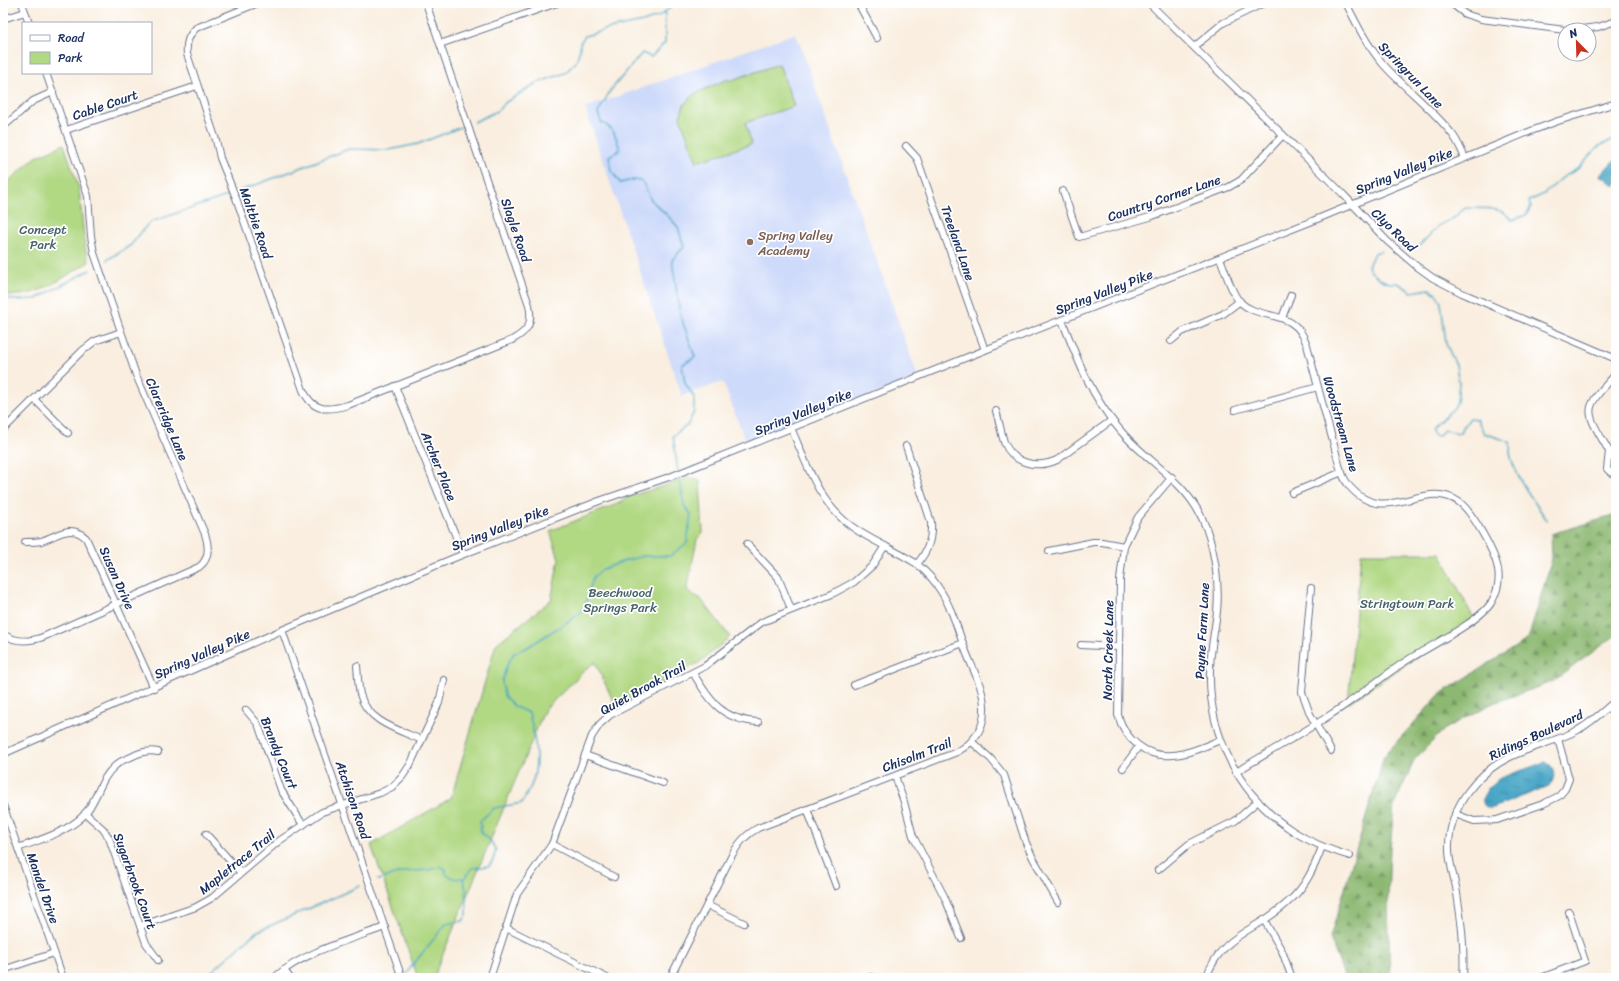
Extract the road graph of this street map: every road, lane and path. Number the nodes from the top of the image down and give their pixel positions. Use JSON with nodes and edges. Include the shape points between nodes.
{"nodes":[{"id":1,"x":22,"y":3,"type":"edge"},
{"id":2,"x":258,"y":3,"type":"edge"},
{"id":3,"x":426,"y":3,"type":"edge"},
{"id":4,"x":557,"y":3,"type":"edge"},
{"id":5,"x":858,"y":3,"type":"edge"},
{"id":6,"x":1149,"y":3,"type":"edge"},
{"id":7,"x":1264,"y":3,"type":"edge"},
{"id":8,"x":1346,"y":3,"type":"edge"},
{"id":9,"x":1451,"y":3,"type":"edge"},
{"id":10,"x":25,"y":12,"type":"junction"},
{"id":11,"x":3,"y":19,"type":"edge"},
{"id":12,"x":1616,"y":21,"type":"edge"},
{"id":13,"x":30,"y":22,"type":"edge"},
{"id":14,"x":1597,"y":26,"type":"edge"},
{"id":15,"x":1557,"y":29,"type":"edge"},
{"id":16,"x":876,"y":38,"type":"dead end"},
{"id":17,"x":440,"y":44,"type":"junction"},
{"id":18,"x":1194,"y":47,"type":"junction"},
{"id":19,"x":46,"y":74,"type":"edge"},
{"id":20,"x":197,"y":86,"type":"junction"},
{"id":21,"x":52,"y":92,"type":"junction"},
{"id":22,"x":1616,"y":103,"type":"edge"},
{"id":23,"x":3,"y":127,"type":"edge"},
{"id":24,"x":66,"y":130,"type":"junction"},
{"id":25,"x":1282,"y":135,"type":"junction"},
{"id":26,"x":906,"y":146,"type":"dead end"},
{"id":27,"x":1465,"y":158,"type":"junction"},
{"id":28,"x":1063,"y":192,"type":"dead end"},
{"id":29,"x":1352,"y":204,"type":"junction"},
{"id":30,"x":1220,"y":258,"type":"junction"},
{"id":31,"x":1291,"y":295,"type":"dead end"},
{"id":32,"x":1240,"y":301,"type":"junction"},
{"id":33,"x":1282,"y":318,"type":"junction"},
{"id":34,"x":1062,"y":320,"type":"junction"},
{"id":35,"x":120,"y":332,"type":"junction"},
{"id":36,"x":1171,"y":341,"type":"dead end"},
{"id":37,"x":985,"y":350,"type":"junction"},
{"id":38,"x":1616,"y":359,"type":"edge"},
{"id":39,"x":1616,"y":374,"type":"edge"},
{"id":40,"x":395,"y":386,"type":"junction"},
{"id":41,"x":1318,"y":387,"type":"junction"},
{"id":42,"x":34,"y":399,"type":"junction"},
{"id":43,"x":1235,"y":410,"type":"dead end"},
{"id":44,"x":996,"y":411,"type":"dead end"},
{"id":45,"x":1112,"y":420,"type":"junction"},
{"id":46,"x":791,"y":428,"type":"junction"},
{"id":47,"x":3,"y":430,"type":"edge"},
{"id":48,"x":68,"y":433,"type":"dead end"},
{"id":49,"x":906,"y":446,"type":"dead end"},
{"id":50,"x":1609,"y":451,"type":"junction"},
{"id":51,"x":1616,"y":462,"type":"edge"},
{"id":52,"x":1342,"y":472,"type":"junction"},
{"id":53,"x":1616,"y":472,"type":"edge"},
{"id":54,"x":1172,"y":477,"type":"junction"},
{"id":55,"x":1292,"y":492,"type":"dead end"},
{"id":56,"x":25,"y":542,"type":"dead end"},
{"id":57,"x":747,"y":544,"type":"dead end"},
{"id":58,"x":886,"y":546,"type":"junction"},
{"id":59,"x":1124,"y":546,"type":"junction"},
{"id":60,"x":1049,"y":551,"type":"dead end"},
{"id":61,"x":463,"y":554,"type":"junction"},
{"id":62,"x":917,"y":564,"type":"junction"},
{"id":63,"x":1311,"y":588,"type":"dead end"},
{"id":64,"x":116,"y":604,"type":"junction"},
{"id":65,"x":791,"y":609,"type":"junction"},
{"id":66,"x":282,"y":630,"type":"junction"},
{"id":67,"x":3,"y":634,"type":"edge"},
{"id":68,"x":963,"y":643,"type":"junction"},
{"id":69,"x":1081,"y":646,"type":"dead end"},
{"id":70,"x":1118,"y":646,"type":"junction"},
{"id":71,"x":357,"y":666,"type":"dead end"},
{"id":72,"x":693,"y":673,"type":"junction"},
{"id":73,"x":444,"y":680,"type":"dead end"},
{"id":74,"x":854,"y":685,"type":"dead end"},
{"id":75,"x":154,"y":688,"type":"junction"},
{"id":76,"x":1616,"y":700,"type":"edge"},
{"id":77,"x":246,"y":710,"type":"dead end"},
{"id":78,"x":758,"y":722,"type":"dead end"},
{"id":79,"x":1316,"y":724,"type":"junction"},
{"id":80,"x":1558,"y":739,"type":"junction"},
{"id":81,"x":422,"y":740,"type":"junction"},
{"id":82,"x":1220,"y":740,"type":"junction"},
{"id":83,"x":972,"y":742,"type":"junction"},
{"id":84,"x":1139,"y":746,"type":"junction"},
{"id":85,"x":1332,"y":751,"type":"dead end"},
{"id":86,"x":158,"y":752,"type":"dead end"},
{"id":87,"x":3,"y":754,"type":"edge"},
{"id":88,"x":585,"y":755,"type":"junction"},
{"id":89,"x":1123,"y":768,"type":"dead end"},
{"id":90,"x":1236,"y":772,"type":"junction"},
{"id":91,"x":894,"y":776,"type":"junction"},
{"id":92,"x":663,"y":784,"type":"dead end"},
{"id":93,"x":1258,"y":802,"type":"junction"},
{"id":94,"x":343,"y":804,"type":"junction"},
{"id":95,"x":3,"y":805,"type":"edge"},
{"id":96,"x":807,"y":809,"type":"junction"},
{"id":97,"x":85,"y":813,"type":"junction"},
{"id":98,"x":1455,"y":814,"type":"junction"},
{"id":99,"x":303,"y":824,"type":"junction"},
{"id":100,"x":206,"y":834,"type":"dead end"},
{"id":101,"x":552,"y":844,"type":"junction"},
{"id":102,"x":1322,"y":846,"type":"junction"},
{"id":103,"x":18,"y":848,"type":"junction"},
{"id":104,"x":1350,"y":856,"type":"dead end"},
{"id":105,"x":1158,"y":870,"type":"dead end"},
{"id":106,"x":241,"y":873,"type":"junction"},
{"id":107,"x":614,"y":877,"type":"dead end"},
{"id":108,"x":836,"y":886,"type":"dead end"},
{"id":109,"x":1058,"y":902,"type":"dead end"},
{"id":110,"x":707,"y":905,"type":"junction"},
{"id":111,"x":1569,"y":912,"type":"dead end"},
{"id":112,"x":1264,"y":920,"type":"junction"},
{"id":113,"x":744,"y":923,"type":"dead end"},
{"id":114,"x":140,"y":926,"type":"junction"},
{"id":115,"x":385,"y":927,"type":"junction"},
{"id":116,"x":506,"y":928,"type":"junction"},
{"id":117,"x":961,"y":938,"type":"dead end"},
{"id":118,"x":54,"y":953,"type":"junction"},
{"id":119,"x":158,"y":960,"type":"dead end"},
{"id":120,"x":3,"y":970,"type":"edge"},
{"id":121,"x":284,"y":970,"type":"junction"},
{"id":122,"x":595,"y":975,"type":"edge"},
{"id":123,"x":63,"y":978,"type":"edge"},
{"id":124,"x":274,"y":978,"type":"edge"},
{"id":125,"x":290,"y":978,"type":"edge"},
{"id":126,"x":402,"y":978,"type":"edge"},
{"id":127,"x":490,"y":978,"type":"edge"},
{"id":128,"x":607,"y":978,"type":"edge"},
{"id":129,"x":670,"y":978,"type":"edge"},
{"id":130,"x":1206,"y":978,"type":"edge"},
{"id":131,"x":1292,"y":978,"type":"edge"},
{"id":132,"x":1463,"y":978,"type":"edge"},
{"id":133,"x":1541,"y":978,"type":"edge"}],
"edges":[{"from":1,"to":10,"type":"street"},
{"from":2,"to":20,"type":"street","name":"Maltbie Road","via":[[207,23],[192,33],[187,41],[187,54]]},
{"from":3,"to":17,"type":"street","name":"Slagle Road"},
{"from":4,"to":17,"type":"street"},
{"from":5,"to":16,"type":"street"},
{"from":6,"to":18,"type":"street","name":"Clyo Road"},
{"from":7,"to":18,"type":"street","via":[[1223,23]]},
{"from":8,"to":27,"type":"street","name":"Springrun Lane","via":[[1372,50],[1448,129]]},
{"from":9,"to":15,"type":"street","via":[[1465,14],[1481,19]]},
{"from":10,"to":11,"type":"street"},
{"from":10,"to":13,"type":"street"},
{"from":12,"to":14,"type":"street"},
{"from":17,"to":40,"type":"street","name":"Slagle Road","via":[[529,305],[531,319],[527,328],[512,340]]},
{"from":18,"to":25,"type":"street","name":"Clyo Road"},
{"from":19,"to":21,"type":"street","name":"Clareridge Lane"},
{"from":20,"to":24,"type":"street","name":"Cable Court"},
{"from":20,"to":40,"type":"street","name":"Maltbie Road","via":[[220,158],[306,397],[319,408],[337,408]]},
{"from":21,"to":23,"type":"street","via":[[33,101]]},
{"from":21,"to":24,"type":"street","name":"Clareridge Lane"},
{"from":22,"to":27,"type":"street","name":"Spring Valley Pike","via":[[1558,121]]},
{"from":24,"to":35,"type":"street","name":"Clareridge Lane","via":[[88,196],[94,253]]},
{"from":25,"to":28,"type":"street","name":"Country Corner Lane","via":[[1241,180],[1229,187],[1150,217],[1106,230],[1079,237]]},
{"from":25,"to":29,"type":"street","name":"Clyo Road"},
{"from":26,"to":37,"type":"street","name":"Treeland Lane","via":[[917,158]]},
{"from":27,"to":29,"type":"street","name":"Spring Valley Pike"},
{"from":29,"to":30,"type":"street","name":"Spring Valley Pike"},
{"from":29,"to":38,"type":"street","name":"Clyo Road","via":[[1402,256],[1433,278]]},
{"from":30,"to":32,"type":"street","via":[[1235,295]]},
{"from":30,"to":34,"type":"street","name":"Spring Valley Pike"},
{"from":31,"to":33,"type":"street"},
{"from":32,"to":33,"type":"street","name":"Woodstream Lane","via":[[1252,309]]},
{"from":32,"to":36,"type":"street","via":[[1224,314],[1182,332]]},
{"from":33,"to":41,"type":"street","name":"Woodstream Lane","via":[[1293,324],[1302,334]]},
{"from":34,"to":37,"type":"street","name":"Spring Valley Pike"},
{"from":34,"to":45,"type":"street","name":"Payne Farm Lane","via":[[1086,378]]},
{"from":35,"to":42,"type":"street","via":[[88,345]]},
{"from":35,"to":64,"type":"street","name":"Clareridge Lane","via":[[152,414],[205,534],[208,548],[206,560],[199,567]]},
{"from":37,"to":46,"type":"street","name":"Spring Valley Pike"},
{"from":39,"to":50,"type":"street","via":[[1592,401],[1590,409],[1593,423]]},
{"from":40,"to":61,"type":"street","name":"Archer Place"},
{"from":41,"to":43,"type":"street"},
{"from":41,"to":52,"type":"street","name":"Woodstream Lane"},
{"from":42,"to":47,"type":"street"},
{"from":42,"to":48,"type":"street"},
{"from":44,"to":45,"type":"street","via":[[1004,441],[1010,452],[1024,462],[1036,465],[1049,464],[1057,460]]},
{"from":45,"to":54,"type":"street","name":"Payne Farm Lane","via":[[1129,440]]},
{"from":46,"to":58,"type":"street","name":"Chisolm Trail","via":[[812,478],[830,507],[850,526]]},
{"from":46,"to":61,"type":"street","name":"Spring Valley Pike","via":[[667,478],[599,501]]},
{"from":49,"to":62,"type":"street","via":[[932,531],[929,545]]},
{"from":50,"to":51,"type":"street"},
{"from":50,"to":53,"type":"street","via":[[1608,470]]},
{"from":52,"to":55,"type":"street"},
{"from":52,"to":79,"type":"street","name":"Woodstream Lane","via":[[1354,491],[1375,502],[1399,503],[1431,494],[1458,501],[1473,517],[1496,559],[1499,580],[1495,596],[1480,615],[1405,662]]},
{"from":54,"to":59,"type":"street","name":"North Creek Lane","via":[[1138,517]]},
{"from":54,"to":82,"type":"street","name":"Payne Farm Lane","via":[[1191,499],[1202,518],[1211,545],[1218,599],[1210,683],[1213,712]]},
{"from":56,"to":64,"type":"street","name":"Susan Drive","via":[[42,541],[63,532],[81,533],[89,542]]},
{"from":57,"to":65,"type":"street","via":[[778,577]]},
{"from":58,"to":62,"type":"street","name":"Chisolm Trail"},
{"from":58,"to":65,"type":"street","name":"Quiet Brook Trail","via":[[872,566],[854,582],[832,594]]},
{"from":59,"to":60,"type":"street","via":[[1093,542]]},
{"from":59,"to":70,"type":"street","name":"North Creek Lane"},
{"from":61,"to":66,"type":"street","name":"Spring Valley Pike"},
{"from":62,"to":68,"type":"street","name":"Chisolm Trail","via":[[932,578],[943,594]]},
{"from":63,"to":79,"type":"street","via":[[1302,692],[1306,708]]},
{"from":64,"to":67,"type":"street","name":"Clareridge Lane","via":[[36,639],[17,640]]},
{"from":64,"to":75,"type":"street","name":"Susan Drive"},
{"from":65,"to":72,"type":"street","name":"Quiet Brook Trail","via":[[762,622]]},
{"from":66,"to":75,"type":"street","name":"Spring Valley Pike"},
{"from":66,"to":94,"type":"street","name":"Atchison Road"},
{"from":68,"to":74,"type":"street"},
{"from":68,"to":83,"type":"street","name":"Chisolm Trail","via":[[984,700],[982,722]]},
{"from":69,"to":70,"type":"street"},
{"from":70,"to":84,"type":"street","name":"North Creek Lane","via":[[1118,715],[1128,736]]},
{"from":71,"to":81,"type":"street","via":[[360,695],[365,706],[382,722]]},
{"from":72,"to":78,"type":"street","via":[[716,706],[742,720]]},
{"from":72,"to":88,"type":"street","name":"Quiet Brook Trail","via":[[605,719],[592,736]]},
{"from":73,"to":81,"type":"street","name":"Mapletrace Trail","via":[[439,702]]},
{"from":75,"to":87,"type":"street","name":"Spring Valley Pike"},
{"from":76,"to":80,"type":"street","name":"Ridings Boulevard","via":[[1593,720]]},
{"from":77,"to":99,"type":"street","name":"Brandy Court","via":[[258,724],[281,790]]},
{"from":79,"to":85,"type":"street"},
{"from":79,"to":90,"type":"street","name":"Woodstream Lane"},
{"from":80,"to":98,"type":"street","name":"Ridings Boulevard","via":[[1513,755],[1493,766],[1468,792]]},
{"from":80,"to":98,"type":"street","via":[[1569,779],[1559,796],[1497,820],[1474,821]]},
{"from":81,"to":94,"type":"street","name":"Mapletrace Trail","via":[[410,765],[392,787]]},
{"from":82,"to":84,"type":"street","name":"North Creek Lane","via":[[1186,753],[1170,756],[1152,753]]},
{"from":82,"to":90,"type":"street","name":"Payne Farm Lane"},
{"from":83,"to":91,"type":"street","name":"Chisolm Trail","via":[[957,752]]},
{"from":83,"to":109,"type":"street","via":[[1004,775],[1026,843]]},
{"from":84,"to":89,"type":"street"},
{"from":86,"to":97,"type":"street","via":[[142,752],[115,766],[104,778]]},
{"from":88,"to":92,"type":"street"},
{"from":88,"to":101,"type":"street","name":"Quiet Brook Trail"},
{"from":90,"to":93,"type":"street","name":"Payne Farm Lane"},
{"from":91,"to":96,"type":"street","name":"Chisolm Trail"},
{"from":91,"to":117,"type":"street","via":[[914,836],[945,898]]},
{"from":93,"to":102,"type":"street","name":"Payne Farm Lane","via":[[1277,820]]},
{"from":93,"to":105,"type":"street","via":[[1235,821],[1189,844]]},
{"from":94,"to":99,"type":"street","name":"Mapletrace Trail","via":[[322,812]]},
{"from":94,"to":115,"type":"street","name":"Atchison Road"},
{"from":95,"to":103,"type":"street","name":"Mandel Drive"},
{"from":96,"to":108,"type":"street"},
{"from":96,"to":110,"type":"street","name":"Chisolm Trail","via":[[758,828],[745,836],[732,854]]},
{"from":97,"to":103,"type":"street","via":[[66,828]]},
{"from":97,"to":114,"type":"street","name":"Sugarbrook Court","via":[[109,838]]},
{"from":98,"to":132,"type":"street","name":"Ridings Boulevard","via":[[1450,830],[1449,852],[1464,934]]},
{"from":99,"to":106,"type":"street","name":"Mapletrace Trail"},
{"from":100,"to":106,"type":"street"},
{"from":101,"to":107,"type":"street"},
{"from":101,"to":116,"type":"street","name":"Quiet Brook Trail","via":[[520,888]]},
{"from":102,"to":104,"type":"street","name":"Payne Farm Lane"},
{"from":102,"to":112,"type":"street","via":[[1300,890],[1288,903]]},
{"from":103,"to":118,"type":"street","name":"Mandel Drive"},
{"from":106,"to":114,"type":"street","name":"Mapletrace Trail","via":[[204,903]]},
{"from":110,"to":113,"type":"street"},
{"from":110,"to":129,"type":"street","name":"Chisolm Trail"},
{"from":111,"to":133,"type":"street","via":[[1585,961]]},
{"from":112,"to":130,"type":"street","via":[[1227,945],[1213,963]]},
{"from":112,"to":131,"type":"street","via":[[1282,951]]},
{"from":114,"to":119,"type":"street","name":"Sugarbrook Court","via":[[149,949]]},
{"from":115,"to":121,"type":"street","via":[[330,947]]},
{"from":115,"to":126,"type":"street","name":"Atchison Road"},
{"from":116,"to":122,"type":"street"},
{"from":116,"to":127,"type":"street","name":"Quiet Brook Trail"},
{"from":118,"to":120,"type":"street"},
{"from":118,"to":123,"type":"street","name":"Mandel Drive"},
{"from":121,"to":124,"type":"street"},
{"from":121,"to":125,"type":"street"},
{"from":122,"to":128,"type":"street"}]}
